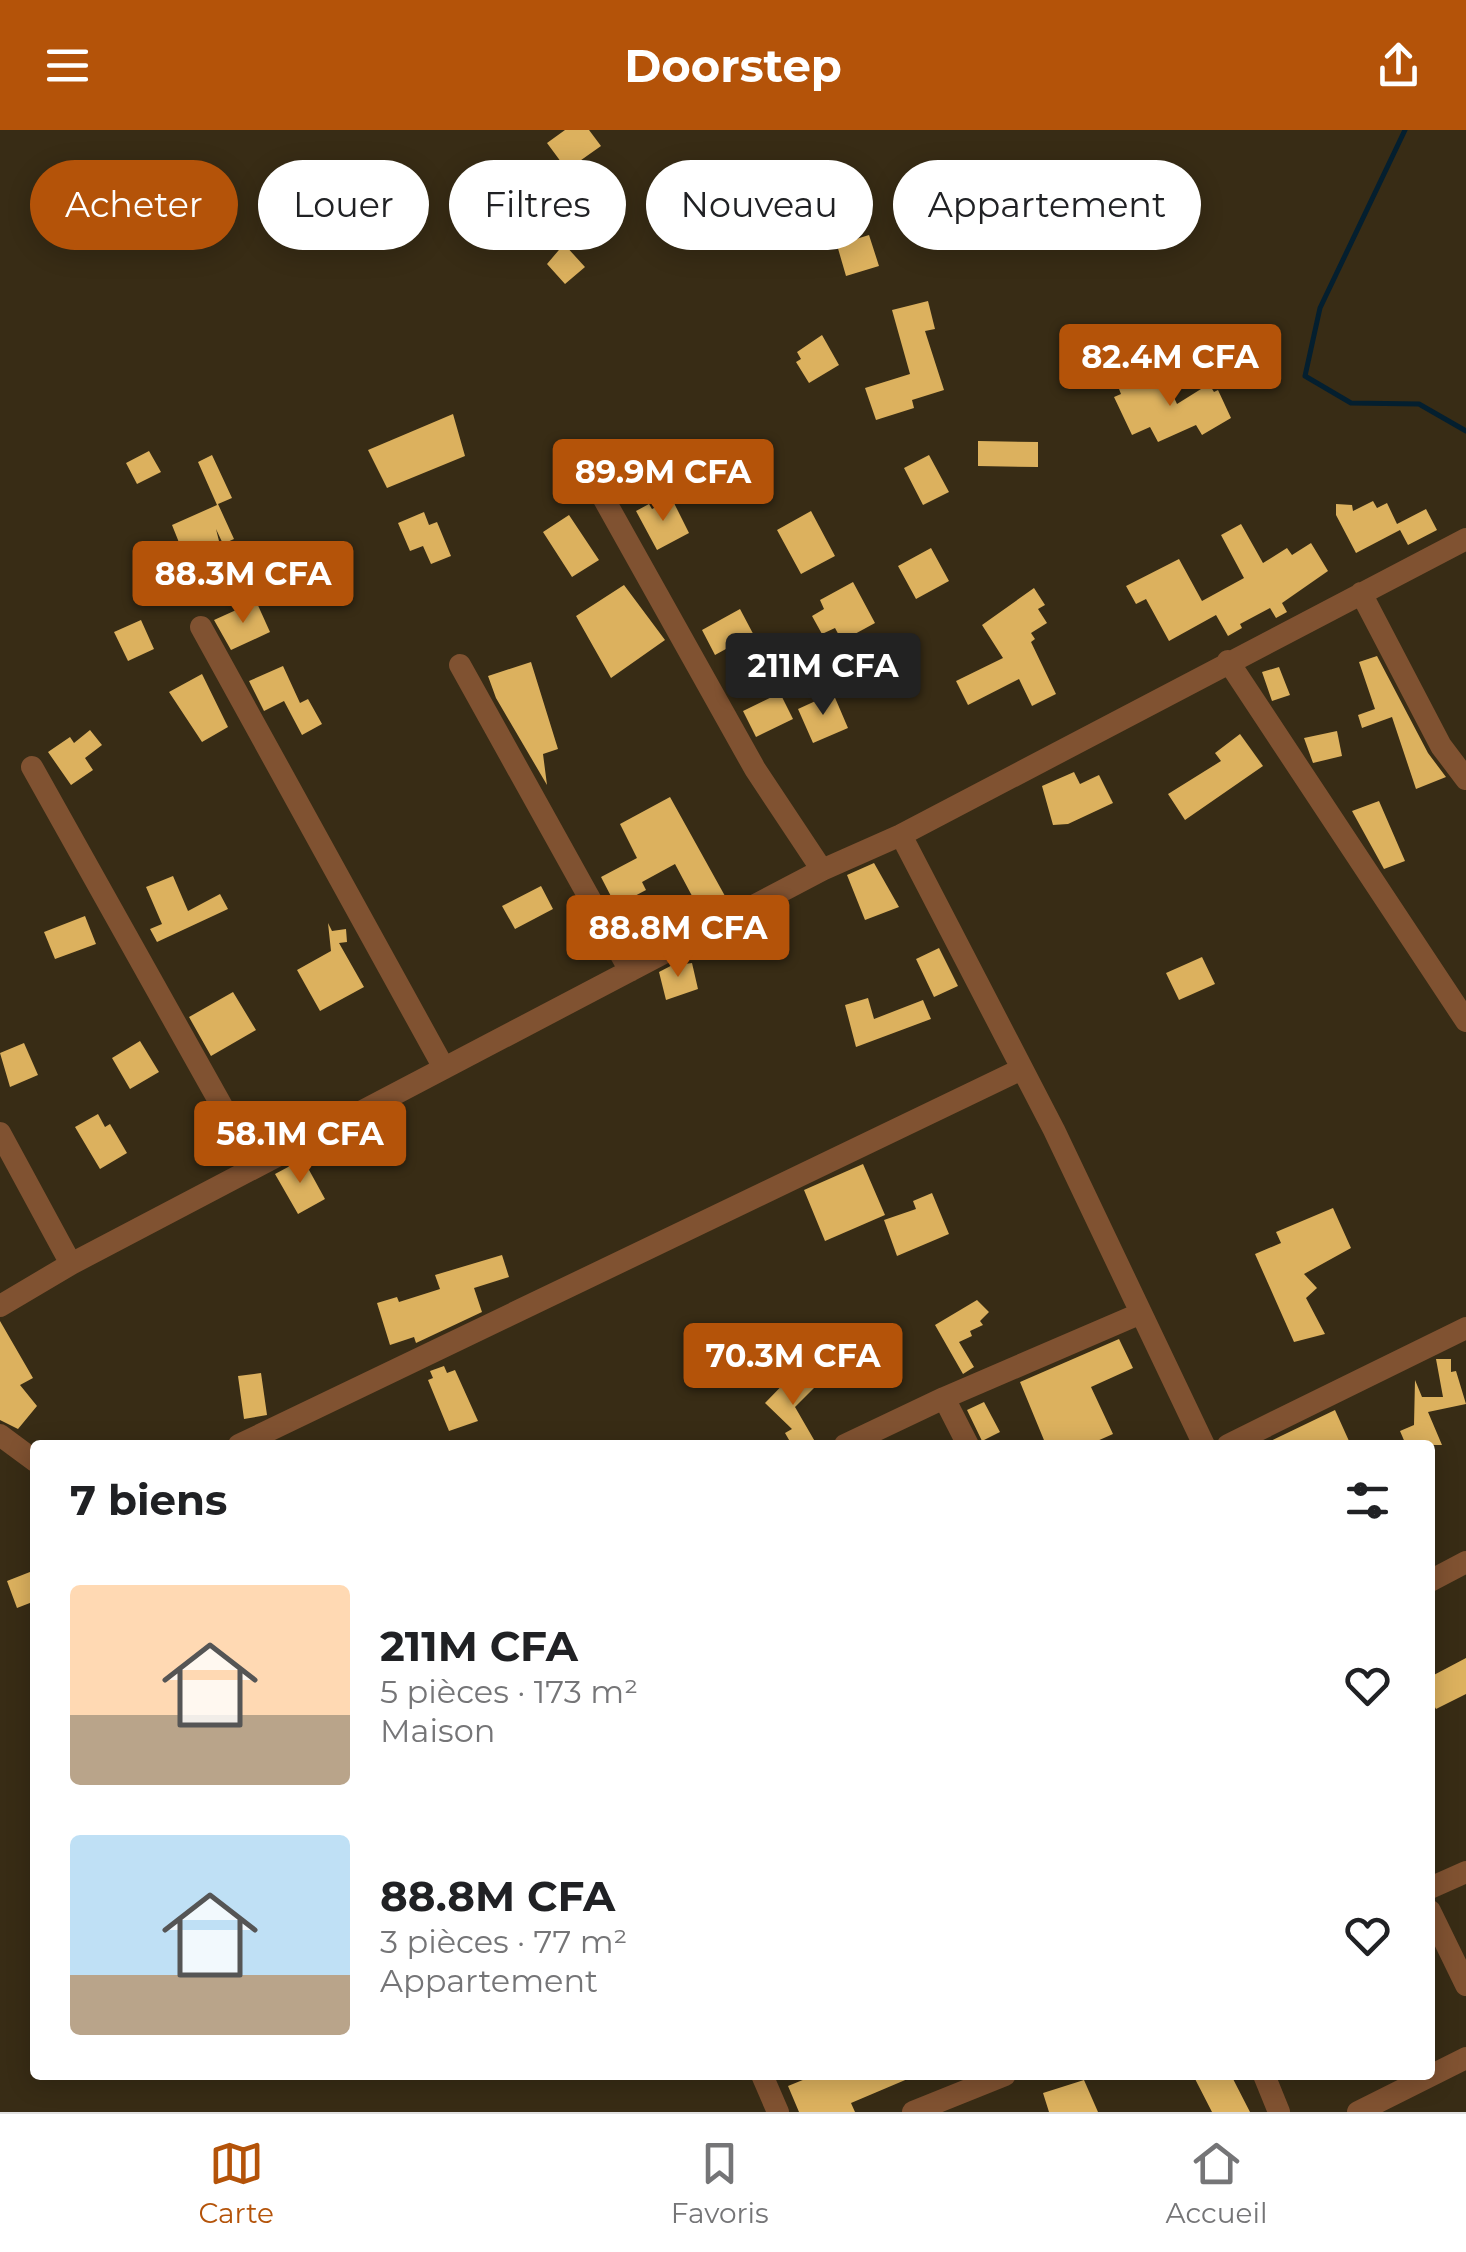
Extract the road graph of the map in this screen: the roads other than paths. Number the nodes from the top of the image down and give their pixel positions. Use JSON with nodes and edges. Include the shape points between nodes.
{"nodes":[{"id":1,"x":600,"y":492,"type":"dead end"},
{"id":2,"x":1466,"y":539,"type":"edge"},
{"id":3,"x":1361,"y":593,"type":"junction"},
{"id":4,"x":200,"y":627,"type":"dead end"},
{"id":5,"x":1228,"y":661,"type":"junction"},
{"id":6,"x":460,"y":665,"type":"dead end"},
{"id":7,"x":32,"y":767,"type":"dead end"},
{"id":8,"x":1466,"y":780,"type":"edge"},
{"id":9,"x":901,"y":835,"type":"junction"},
{"id":10,"x":822,"y":870,"type":"junction"},
{"id":11,"x":630,"y":971,"type":"junction"},
{"id":12,"x":1466,"y":1021,"type":"edge"},
{"id":13,"x":444,"y":1068,"type":"junction"},
{"id":14,"x":1022,"y":1070,"type":"junction"},
{"id":15,"x":0,"y":1132,"type":"edge"},
{"id":16,"x":256,"y":1167,"type":"junction"},
{"id":17,"x":71,"y":1264,"type":"junction"},
{"id":18,"x":0,"y":1306,"type":"edge"},
{"id":19,"x":1139,"y":1314,"type":"junction"},
{"id":20,"x":1466,"y":1328,"type":"edge"},
{"id":21,"x":944,"y":1398,"type":"junction"},
{"id":22,"x":0,"y":1435,"type":"edge"},
{"id":23,"x":250,"y":1440,"type":"edge"},
{"id":24,"x":856,"y":1440,"type":"edge"},
{"id":25,"x":965,"y":1440,"type":"edge"},
{"id":26,"x":1202,"y":1440,"type":"edge"},
{"id":27,"x":1238,"y":1440,"type":"edge"},
{"id":28,"x":30,"y":1457,"type":"edge"},
{"id":29,"x":1466,"y":1562,"type":"edge"},
{"id":30,"x":1435,"y":1578,"type":"edge"},
{"id":31,"x":1466,"y":1872,"type":"edge"},
{"id":32,"x":1435,"y":1886,"type":"edge"},
{"id":33,"x":1435,"y":1921,"type":"edge"},
{"id":34,"x":1466,"y":1986,"type":"edge"},
{"id":35,"x":1466,"y":2058,"type":"edge"},
{"id":36,"x":1435,"y":2074,"type":"edge"},
{"id":37,"x":764,"y":2080,"type":"edge"},
{"id":38,"x":993,"y":2080,"type":"edge"},
{"id":39,"x":1266,"y":2080,"type":"edge"},
{"id":40,"x":1422,"y":2080,"type":"edge"},
{"id":41,"x":778,"y":2112,"type":"edge"},
{"id":42,"x":914,"y":2112,"type":"edge"},
{"id":43,"x":1279,"y":2112,"type":"edge"},
{"id":44,"x":1358,"y":2112,"type":"edge"}],
"edges":[{"from":1,"to":10,"type":"street","via":[[755,769]]},
{"from":2,"to":3,"type":"street"},
{"from":3,"to":5,"type":"street"},
{"from":3,"to":8,"type":"street","via":[[1441,746]]},
{"from":4,"to":13,"type":"street"},
{"from":5,"to":9,"type":"street"},
{"from":5,"to":12,"type":"street"},
{"from":6,"to":11,"type":"street"},
{"from":7,"to":16,"type":"street"},
{"from":9,"to":10,"type":"street"},
{"from":9,"to":14,"type":"street"},
{"from":10,"to":11,"type":"street"},
{"from":11,"to":13,"type":"street"},
{"from":13,"to":16,"type":"street"},
{"from":14,"to":19,"type":"street"},
{"from":14,"to":23,"type":"street"},
{"from":15,"to":17,"type":"street"},
{"from":16,"to":17,"type":"street"},
{"from":17,"to":18,"type":"street"},
{"from":19,"to":21,"type":"street"},
{"from":19,"to":26,"type":"street"},
{"from":20,"to":27,"type":"street"},
{"from":21,"to":24,"type":"street"},
{"from":21,"to":25,"type":"street"},
{"from":22,"to":28,"type":"street"},
{"from":29,"to":30,"type":"street"},
{"from":31,"to":32,"type":"street"},
{"from":33,"to":34,"type":"street"},
{"from":35,"to":36,"type":"street"},
{"from":37,"to":41,"type":"street"},
{"from":38,"to":42,"type":"street"},
{"from":39,"to":43,"type":"street"},
{"from":40,"to":44,"type":"street"}]}
